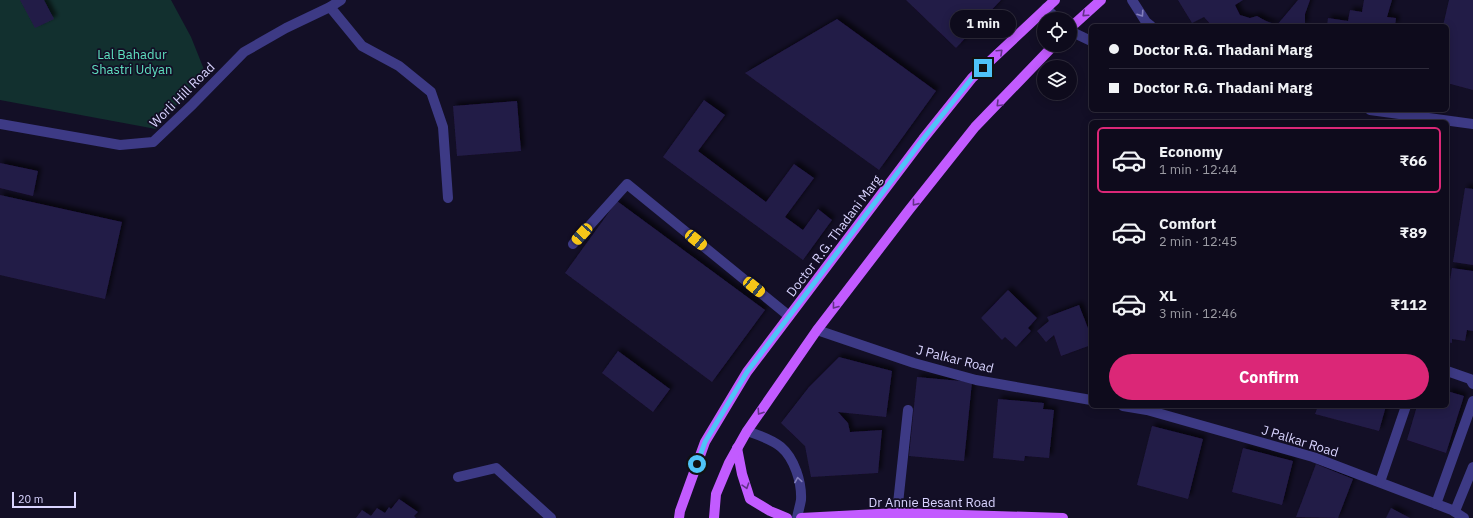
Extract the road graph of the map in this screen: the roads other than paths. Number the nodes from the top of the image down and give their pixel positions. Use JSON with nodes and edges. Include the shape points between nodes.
{"nodes":[{"id":1,"x":341,"y":0,"type":"edge"},
{"id":2,"x":1055,"y":0,"type":"edge"},
{"id":3,"x":1101,"y":0,"type":"edge"},
{"id":4,"x":1132,"y":0,"type":"edge"},
{"id":5,"x":330,"y":7,"type":"junction"},
{"id":6,"x":1046,"y":8,"type":"junction"},
{"id":7,"x":1050,"y":12,"type":"edge"},
{"id":8,"x":1077,"y":23,"type":"edge"},
{"id":9,"x":1149,"y":24,"type":"edge"},
{"id":10,"x":1077,"y":33,"type":"edge"},
{"id":11,"x":1089,"y":39,"type":"edge"},
{"id":12,"x":1047,"y":52,"type":"edge"},
{"id":13,"x":1385,"y":112,"type":"edge"},
{"id":14,"x":1444,"y":120,"type":"edge"},
{"id":15,"x":1449,"y":121,"type":"edge"},
{"id":16,"x":0,"y":124,"type":"edge"},
{"id":17,"x":1473,"y":124,"type":"edge"},
{"id":18,"x":448,"y":198,"type":"dead end"},
{"id":19,"x":573,"y":244,"type":"dead end"},
{"id":20,"x":789,"y":316,"type":"junction"},
{"id":21,"x":817,"y":330,"type":"junction"},
{"id":22,"x":1449,"y":372,"type":"edge"},
{"id":23,"x":1473,"y":384,"type":"edge"},
{"id":24,"x":1089,"y":400,"type":"edge"},
{"id":25,"x":1473,"y":401,"type":"edge"},
{"id":26,"x":1135,"y":408,"type":"edge"},
{"id":27,"x":1405,"y":408,"type":"edge"},
{"id":28,"x":908,"y":410,"type":"dead end"},
{"id":29,"x":747,"y":431,"type":"junction"},
{"id":30,"x":737,"y":448,"type":"junction"},
{"id":31,"x":1473,"y":467,"type":"edge"},
{"id":32,"x":458,"y":477,"type":"dead end"},
{"id":33,"x":1380,"y":482,"type":"junction"},
{"id":34,"x":1436,"y":504,"type":"junction"},
{"id":35,"x":1455,"y":511,"type":"junction"},
{"id":36,"x":897,"y":513,"type":"junction"},
{"id":37,"x":551,"y":518,"type":"edge"},
{"id":38,"x":679,"y":518,"type":"edge"},
{"id":39,"x":714,"y":518,"type":"edge"},
{"id":40,"x":787,"y":518,"type":"edge"},
{"id":41,"x":797,"y":518,"type":"edge"},
{"id":42,"x":801,"y":518,"type":"edge"},
{"id":43,"x":1063,"y":518,"type":"edge"},
{"id":44,"x":1464,"y":518,"type":"edge"}],
"edges":[{"from":1,"to":5,"type":"street","name":"Worli Hill Road"},
{"from":2,"to":6,"type":"main road","name":"Doctor R.G. Thadani Marg"},
{"from":3,"to":8,"type":"main road","one_way":true},
{"from":4,"to":9,"type":"street","one_way":true},
{"from":5,"to":16,"type":"street","name":"Worli Hill Road","via":[[244,52],[153,142],[120,145]]},
{"from":5,"to":18,"type":"street","via":[[362,46],[399,66],[431,92],[443,127]]},
{"from":6,"to":7,"type":"street"},
{"from":20,"to":6,"type":"main road","name":"Doctor R.G. Thadani Marg","one_way":true,"via":[[972,78]]},
{"from":10,"to":11,"type":"street"},
{"from":12,"to":21,"type":"main road","one_way":true,"via":[[976,127]]},
{"from":13,"to":14,"type":"street"},
{"from":15,"to":17,"type":"street"},
{"from":19,"to":20,"type":"street","via":[[627,184]]},
{"from":20,"to":38,"type":"main road","name":"Doctor R.G. Thadani Marg","via":[[747,372],[705,442]]},
{"from":21,"to":24,"type":"street","name":"J Palkar Road","via":[[914,363],[976,380]]},
{"from":21,"to":29,"type":"main road","one_way":true},
{"from":22,"to":23,"type":"street","via":[[1470,379]]},
{"from":25,"to":34,"type":"street"},
{"from":26,"to":33,"type":"street","name":"J Palkar Road","via":[[1313,457]]},
{"from":27,"to":33,"type":"street"},
{"from":28,"to":36,"type":"street"},
{"from":29,"to":30,"type":"main road"},
{"from":41,"to":29,"type":"street","one_way":true,"via":[[801,498],[795,465],[780,446]]},
{"from":30,"to":39,"type":"main road","via":[[716,494]]},
{"from":30,"to":40,"type":"main road","one_way":true,"via":[[750,499]]},
{"from":31,"to":35,"type":"street"},
{"from":32,"to":37,"type":"street","via":[[496,468]]},
{"from":33,"to":34,"type":"street","name":"J Palkar Road"},
{"from":34,"to":35,"type":"street","name":"J Palkar Road"},
{"from":35,"to":44,"type":"street","name":"J Palkar Road"},
{"from":36,"to":42,"type":"main road","name":"Dr Annie Besant Road"},
{"from":36,"to":43,"type":"main road","name":"Dr Annie Besant Road"}]}
